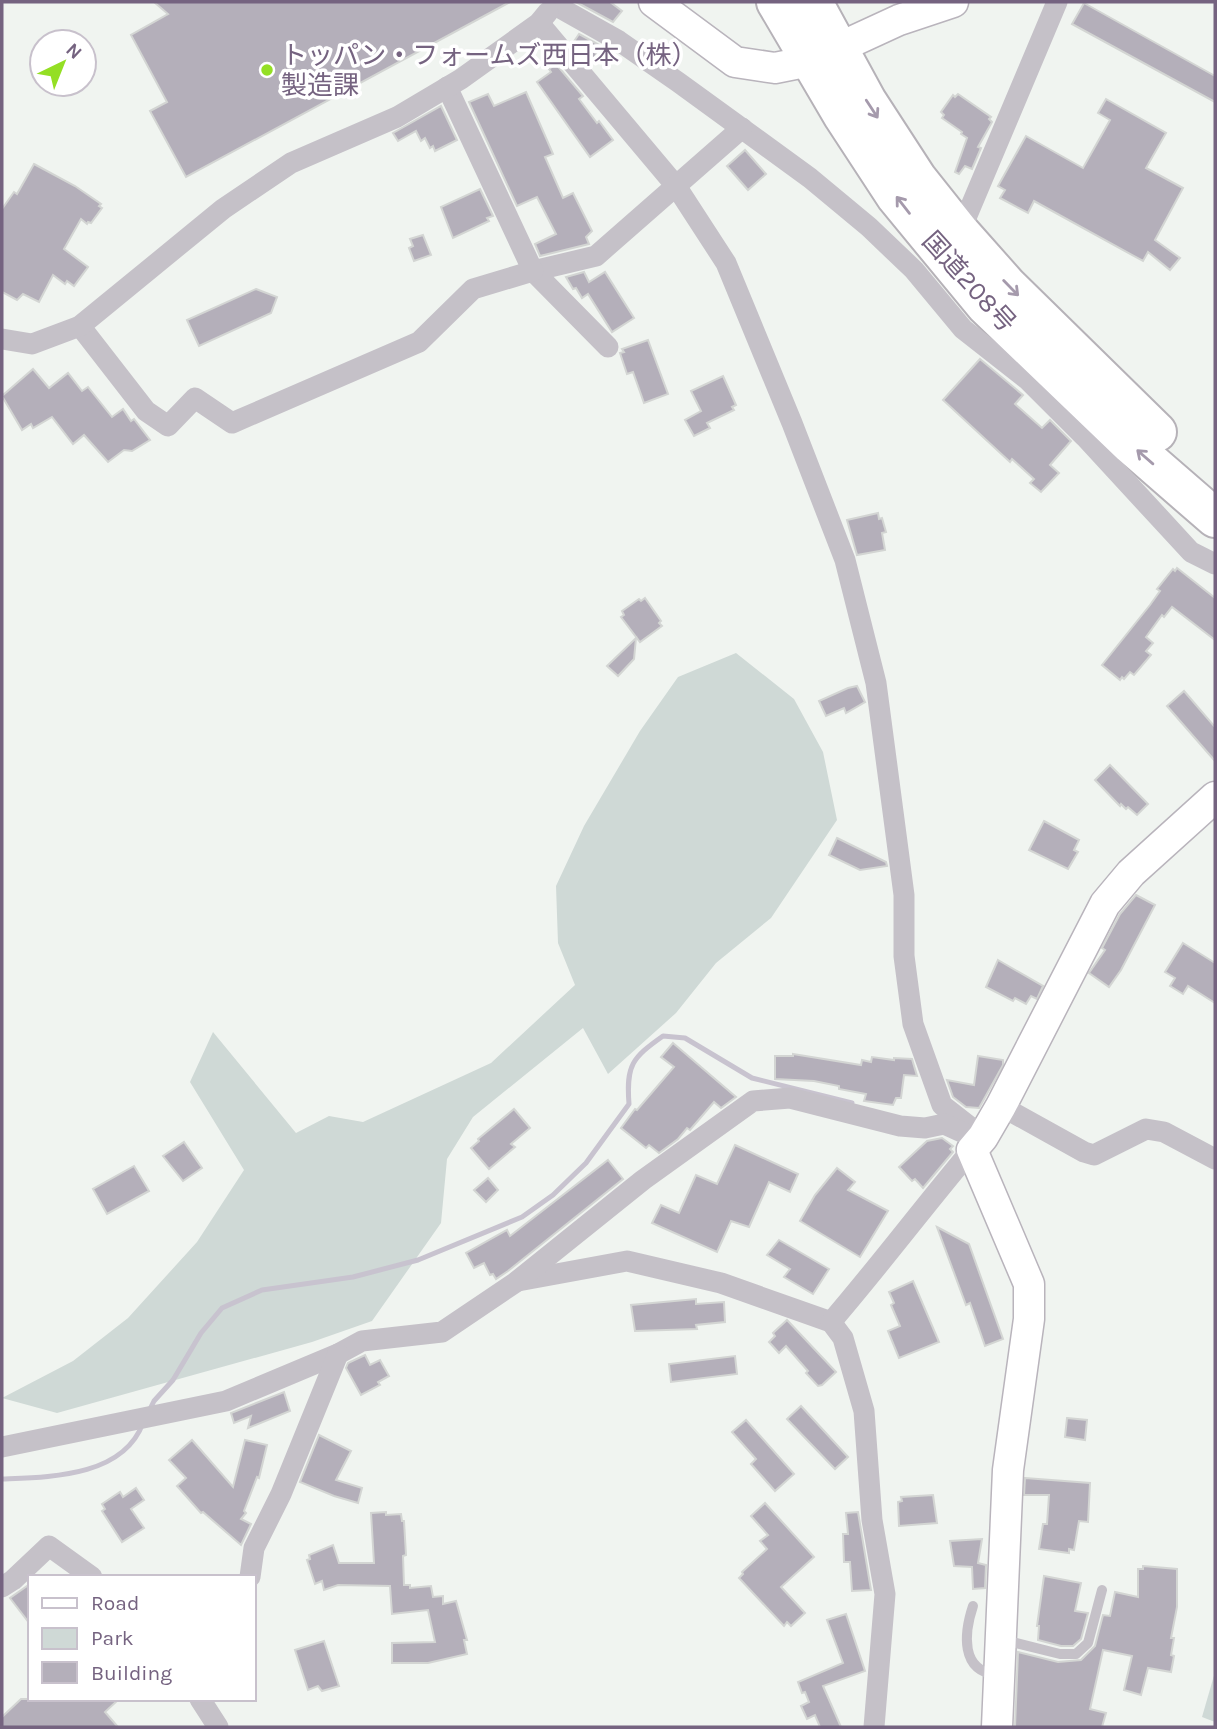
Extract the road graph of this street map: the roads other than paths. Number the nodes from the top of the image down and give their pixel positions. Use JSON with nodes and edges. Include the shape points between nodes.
{"nodes":[{"id":1,"x":654,"y":2,"type":"edge"},
{"id":2,"x":776,"y":2,"type":"edge"},
{"id":3,"x":813,"y":2,"type":"edge"},
{"id":4,"x":953,"y":2,"type":"edge"},
{"id":5,"x":1056,"y":2,"type":"edge"},
{"id":6,"x":556,"y":3,"type":"edge"},
{"id":7,"x":539,"y":23,"type":"junction"},
{"id":8,"x":825,"y":55,"type":"junction"},
{"id":9,"x":447,"y":87,"type":"junction"},
{"id":10,"x":742,"y":128,"type":"junction"},
{"id":11,"x":676,"y":186,"type":"junction"},
{"id":12,"x":960,"y":232,"type":"junction"},
{"id":13,"x":533,"y":271,"type":"junction"},
{"id":14,"x":974,"y":317,"type":"junction"},
{"id":15,"x":80,"y":326,"type":"junction"},
{"id":16,"x":2,"y":339,"type":"edge"},
{"id":17,"x":608,"y":347,"type":"dead end"},
{"id":18,"x":1215,"y":491,"type":"edge"},
{"id":19,"x":1215,"y":518,"type":"edge"},
{"id":20,"x":1215,"y":564,"type":"edge"},
{"id":21,"x":1215,"y":797,"type":"edge"},
{"id":22,"x":1001,"y":1106,"type":"junction"},
{"id":23,"x":979,"y":1142,"type":"junction"},
{"id":24,"x":1215,"y":1159,"type":"edge"},
{"id":25,"x":516,"y":1282,"type":"junction"},
{"id":26,"x":831,"y":1322,"type":"junction"},
{"id":27,"x":338,"y":1354,"type":"junction"},
{"id":28,"x":2,"y":1447,"type":"edge"},
{"id":29,"x":89,"y":1575,"type":"edge"},
{"id":30,"x":250,"y":1575,"type":"edge"},
{"id":31,"x":2,"y":1587,"type":"edge"},
{"id":32,"x":1102,"y":1590,"type":"dead end"},
{"id":33,"x":973,"y":1606,"type":"dead end"},
{"id":34,"x":1001,"y":1639,"type":"junction"},
{"id":35,"x":999,"y":1676,"type":"junction"},
{"id":36,"x":201,"y":1701,"type":"edge"},
{"id":37,"x":218,"y":1727,"type":"edge"},
{"id":38,"x":874,"y":1727,"type":"edge"},
{"id":39,"x":997,"y":1727,"type":"edge"}],
"edges":[{"from":1,"to":8,"type":"street","via":[[735,62],[775,68]]},
{"from":2,"to":8,"type":"highway","name":"国道208号"},
{"from":3,"to":8,"type":"highway","name":"国道208号"},
{"from":4,"to":8,"type":"street","via":[[900,20]]},
{"from":5,"to":12,"type":"street"},
{"from":6,"to":7,"type":"street"},
{"from":6,"to":10,"type":"street","via":[[619,41]]},
{"from":7,"to":9,"type":"street"},
{"from":7,"to":11,"type":"street"},
{"from":8,"to":12,"type":"highway","name":"国道208号","one_way":true,"via":[[867,101],[917,178]]},
{"from":14,"to":8,"type":"highway","name":"国道208号","one_way":true,"via":[[896,197]]},
{"from":9,"to":13,"type":"street"},
{"from":9,"to":15,"type":"street","via":[[397,117],[291,163],[223,209]]},
{"from":10,"to":11,"type":"street"},
{"from":10,"to":14,"type":"street","via":[[810,178]]},
{"from":11,"to":13,"type":"street","via":[[596,256]]},
{"from":11,"to":23,"type":"street","via":[[726,262],[845,561],[876,682],[904,895],[904,956],[913,1024],[942,1105]]},
{"from":12,"to":18,"type":"highway","name":"国道208号","one_way":true,"via":[[1007,285]]},
{"from":13,"to":15,"type":"street","via":[[472,289],[419,342],[232,423],[195,398],[168,426],[146,411]]},
{"from":13,"to":17,"type":"street"},
{"from":19,"to":14,"type":"highway","name":"国道208号","one_way":true},
{"from":14,"to":20,"type":"street","via":[[1191,552]]},
{"from":15,"to":16,"type":"street","via":[[32,344]]},
{"from":21,"to":22,"type":"street","via":[[1131,873],[1105,904]]},
{"from":22,"to":23,"type":"street"},
{"from":22,"to":24,"type":"street","via":[[1094,1155],[1146,1129],[1164,1132]]},
{"from":23,"to":25,"type":"street","via":[[944,1124],[900,1126],[790,1098],[753,1101],[643,1180]]},
{"from":23,"to":26,"type":"street"},
{"from":23,"to":34,"type":"street","via":[[972,1150],[1029,1284],[1029,1319],[1008,1470]]},
{"from":25,"to":26,"type":"street","via":[[627,1261],[721,1283]]},
{"from":25,"to":27,"type":"street","via":[[442,1332],[362,1341]]},
{"from":26,"to":38,"type":"street","via":[[844,1338],[864,1411],[872,1520],[885,1594]]},
{"from":27,"to":28,"type":"street","via":[[226,1401]]},
{"from":27,"to":30,"type":"street","via":[[254,1548]]},
{"from":29,"to":31,"type":"street","via":[[50,1546]]},
{"from":32,"to":34,"type":"lane","via":[[1088,1643],[1076,1654]]},
{"from":33,"to":35,"type":"lane","via":[[967,1637],[971,1662],[985,1674]]},
{"from":34,"to":35,"type":"street"},
{"from":35,"to":39,"type":"street"},
{"from":36,"to":37,"type":"street"}]}
